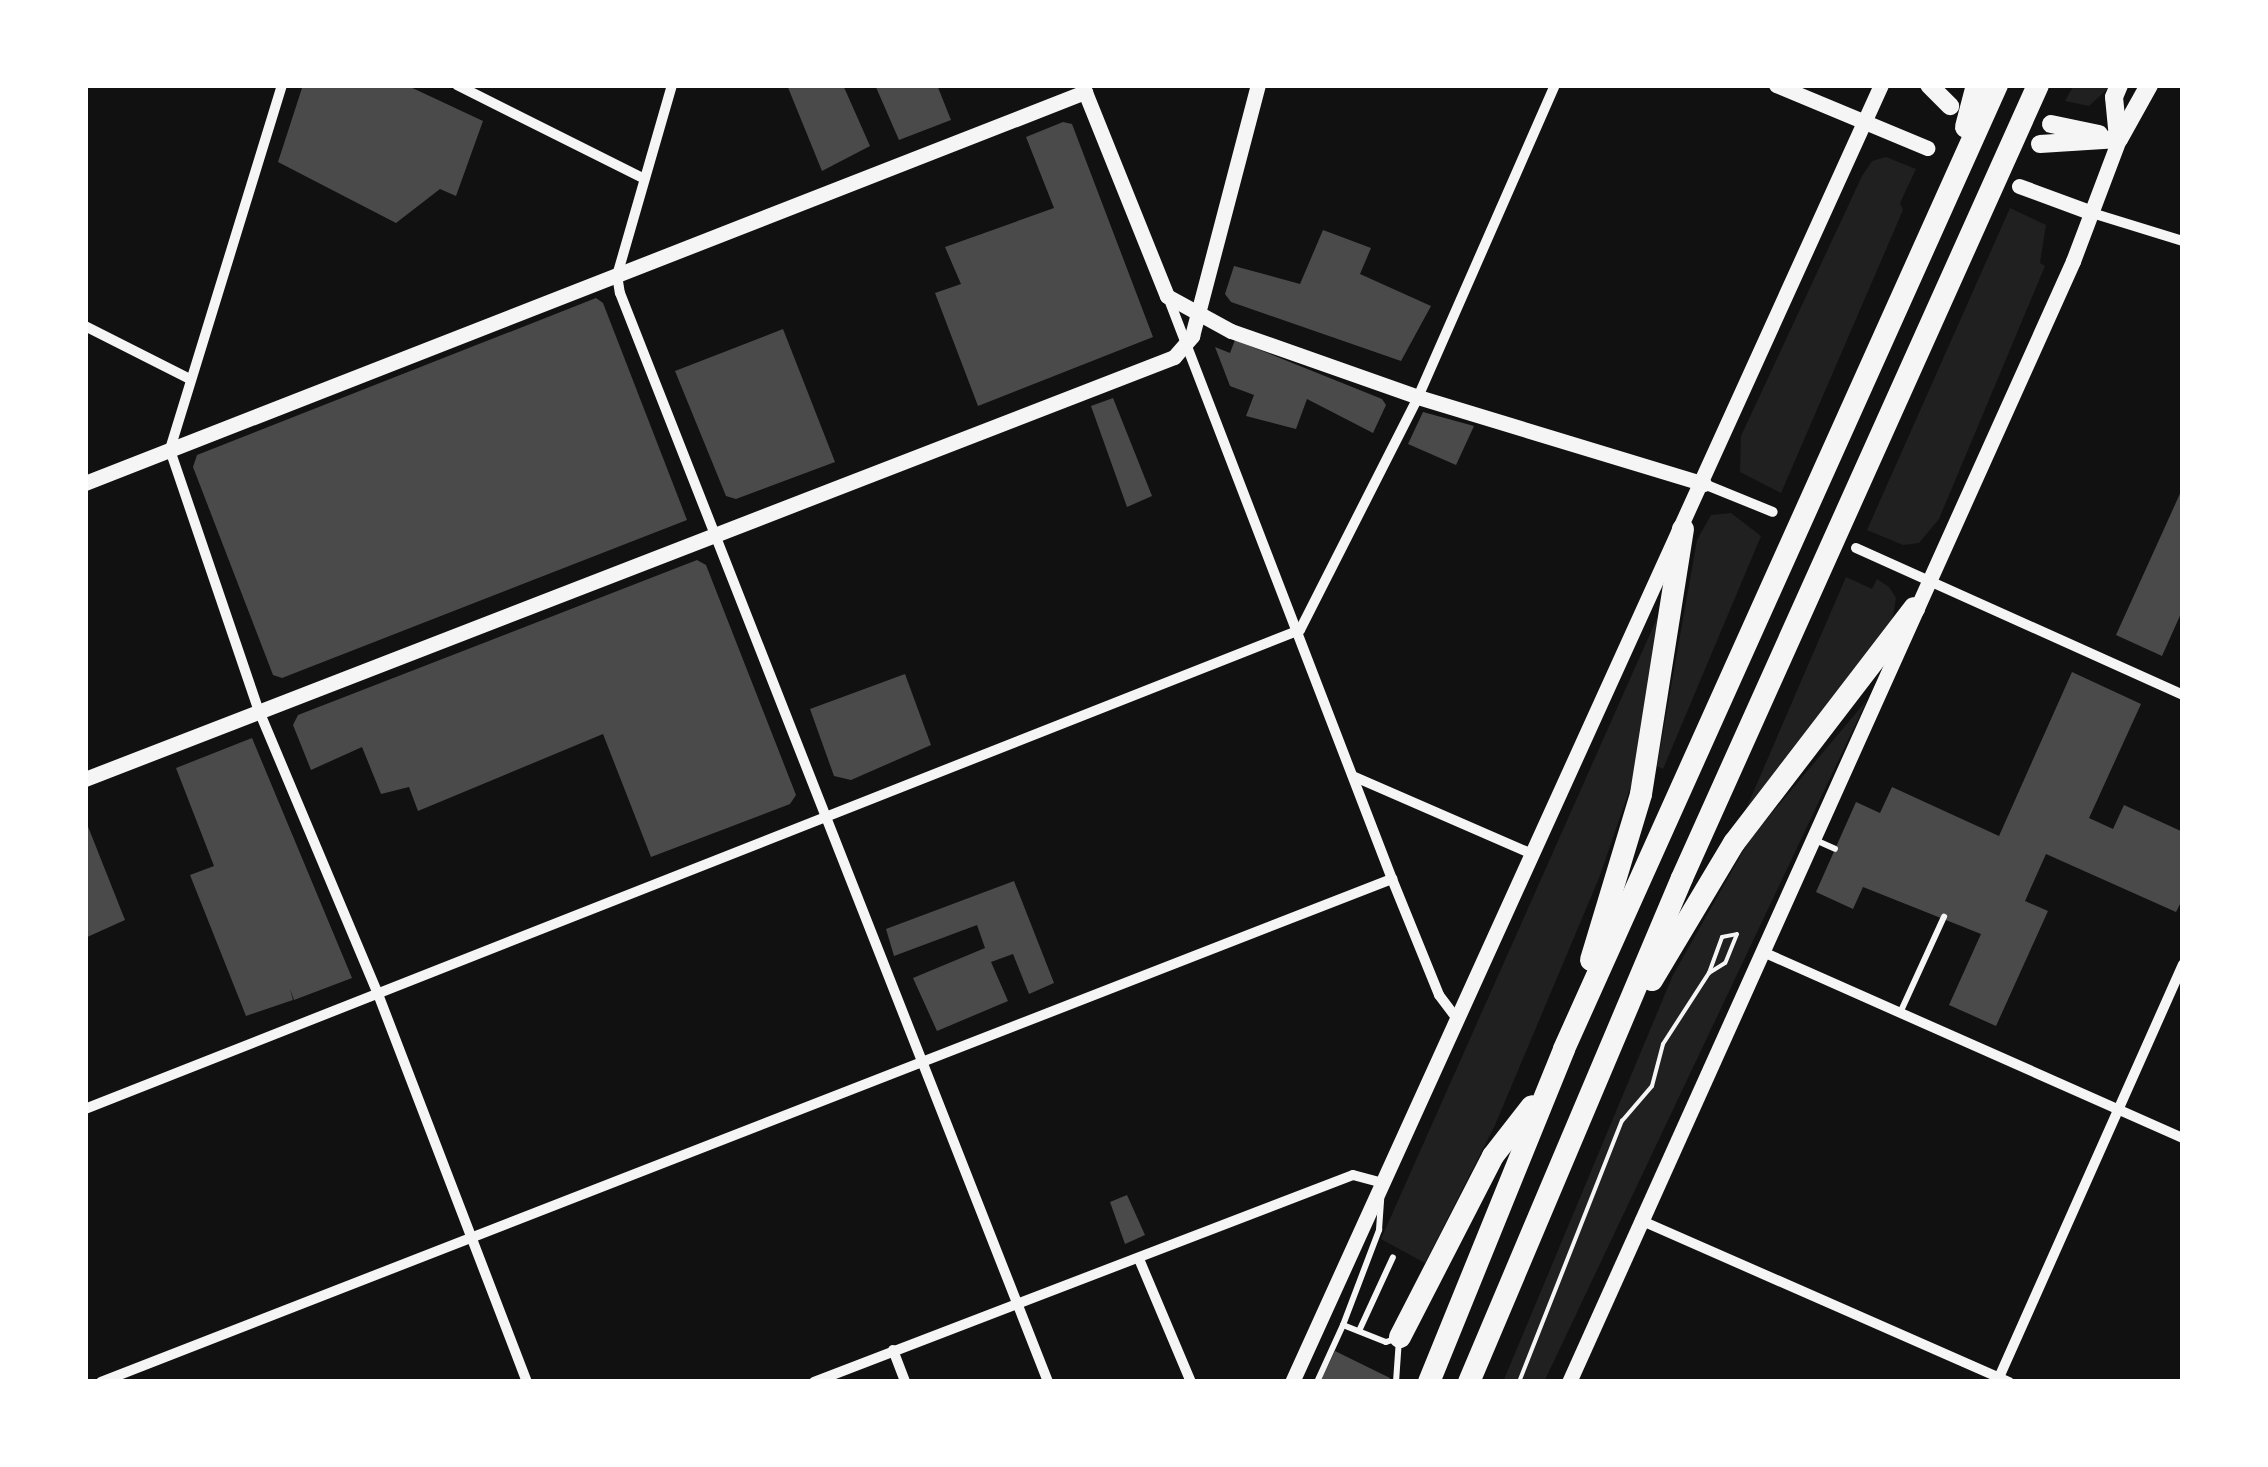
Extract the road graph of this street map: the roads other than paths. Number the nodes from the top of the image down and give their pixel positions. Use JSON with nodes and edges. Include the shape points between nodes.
{"nodes":[{"id":1,"x":282,"y":85,"type":"edge"},
{"id":2,"x":456,"y":85,"type":"edge"},
{"id":3,"x":672,"y":85,"type":"edge"},
{"id":4,"x":1258,"y":85,"type":"edge"},
{"id":5,"x":1555,"y":85,"type":"edge"},
{"id":6,"x":1776,"y":85,"type":"edge"},
{"id":7,"x":1881,"y":85,"type":"edge"},
{"id":8,"x":1929,"y":85,"type":"edge"},
{"id":9,"x":1977,"y":85,"type":"edge"},
{"id":10,"x":1996,"y":85,"type":"edge"},
{"id":11,"x":2038,"y":85,"type":"edge"},
{"id":12,"x":2053,"y":85,"type":"edge"},
{"id":13,"x":2119,"y":85,"type":"edge"},
{"id":14,"x":2149,"y":85,"type":"edge"},
{"id":15,"x":1084,"y":88,"type":"edge"},
{"id":16,"x":1950,"y":106,"type":"dead end"},
{"id":17,"x":1864,"y":120,"type":"junction"},
{"id":18,"x":2051,"y":124,"type":"dead end"},
{"id":19,"x":2118,"y":139,"type":"junction"},
{"id":20,"x":2040,"y":144,"type":"dead end"},
{"id":21,"x":1927,"y":148,"type":"dead end"},
{"id":22,"x":2006,"y":156,"type":"junction"},
{"id":23,"x":643,"y":178,"type":"junction"},
{"id":24,"x":1951,"y":185,"type":"junction"},
{"id":25,"x":2019,"y":186,"type":"dead end"},
{"id":26,"x":2092,"y":213,"type":"junction"},
{"id":27,"x":2183,"y":241,"type":"edge"},
{"id":28,"x":617,"y":275,"type":"junction"},
{"id":29,"x":1168,"y":296,"type":"junction"},
{"id":30,"x":1198,"y":314,"type":"junction"},
{"id":31,"x":85,"y":326,"type":"edge"},
{"id":32,"x":1187,"y":349,"type":"junction"},
{"id":33,"x":190,"y":378,"type":"junction"},
{"id":34,"x":1418,"y":398,"type":"junction"},
{"id":35,"x":170,"y":450,"type":"junction"},
{"id":36,"x":85,"y":483,"type":"edge"},
{"id":37,"x":1704,"y":484,"type":"junction"},
{"id":38,"x":1773,"y":512,"type":"dead end"},
{"id":39,"x":1683,"y":529,"type":"junction"},
{"id":40,"x":716,"y":536,"type":"junction"},
{"id":41,"x":1856,"y":548,"type":"dead end"},
{"id":42,"x":1927,"y":580,"type":"junction"},
{"id":43,"x":1914,"y":608,"type":"junction"},
{"id":44,"x":1300,"y":630,"type":"junction"},
{"id":45,"x":2183,"y":695,"type":"edge"},
{"id":46,"x":259,"y":711,"type":"junction"},
{"id":47,"x":1355,"y":777,"type":"junction"},
{"id":48,"x":85,"y":779,"type":"edge"},
{"id":49,"x":827,"y":816,"type":"junction"},
{"id":50,"x":1813,"y":839,"type":"junction"},
{"id":51,"x":1835,"y":849,"type":"dead end"},
{"id":52,"x":1532,"y":854,"type":"junction"},
{"id":53,"x":1392,"y":879,"type":"junction"},
{"id":54,"x":1944,"y":917,"type":"dead end"},
{"id":55,"x":1763,"y":952,"type":"junction"},
{"id":56,"x":2183,"y":965,"type":"edge"},
{"id":57,"x":378,"y":994,"type":"junction"},
{"id":58,"x":1900,"y":1013,"type":"junction"},
{"id":59,"x":1457,"y":1019,"type":"junction"},
{"id":60,"x":1564,"y":1049,"type":"junction"},
{"id":61,"x":920,"y":1063,"type":"junction"},
{"id":62,"x":1552,"y":1080,"type":"junction"},
{"id":63,"x":1590,"y":1092,"type":"junction"},
{"id":64,"x":85,"y":1109,"type":"edge"},
{"id":65,"x":2118,"y":1110,"type":"junction"},
{"id":66,"x":2183,"y":1138,"type":"edge"},
{"id":67,"x":1383,"y":1183,"type":"junction"},
{"id":68,"x":1640,"y":1220,"type":"junction"},
{"id":69,"x":470,"y":1235,"type":"junction"},
{"id":70,"x":1393,"y":1257,"type":"dead end"},
{"id":71,"x":1138,"y":1259,"type":"junction"},
{"id":72,"x":1519,"y":1264,"type":"junction"},
{"id":73,"x":1018,"y":1304,"type":"junction"},
{"id":74,"x":1343,"y":1324,"type":"junction"},
{"id":75,"x":1360,"y":1331,"type":"junction"},
{"id":76,"x":1400,"y":1337,"type":"junction"},
{"id":77,"x":892,"y":1350,"type":"junction"},
{"id":78,"x":1573,"y":1378,"type":"edge"},
{"id":79,"x":2002,"y":1381,"type":"edge"},
{"id":80,"x":101,"y":1382,"type":"edge"},
{"id":81,"x":527,"y":1382,"type":"edge"},
{"id":82,"x":814,"y":1382,"type":"edge"},
{"id":83,"x":905,"y":1382,"type":"edge"},
{"id":84,"x":1048,"y":1382,"type":"edge"},
{"id":85,"x":1191,"y":1382,"type":"edge"},
{"id":86,"x":1292,"y":1382,"type":"edge"},
{"id":87,"x":1317,"y":1382,"type":"edge"},
{"id":88,"x":1396,"y":1382,"type":"edge"},
{"id":89,"x":1429,"y":1382,"type":"edge"},
{"id":90,"x":1469,"y":1382,"type":"edge"},
{"id":91,"x":1484,"y":1382,"type":"edge"}],
"edges":[{"from":1,"to":33,"type":"street"},
{"from":2,"to":23,"type":"street"},
{"from":3,"to":23,"type":"street"},
{"from":4,"to":30,"type":"street"},
{"from":5,"to":34,"type":"street"},
{"from":6,"to":17,"type":"street"},
{"from":7,"to":17,"type":"street"},
{"from":8,"to":16,"type":"main road"},
{"from":9,"to":24,"type":"highway"},
{"from":10,"to":24,"type":"highway"},
{"from":11,"to":22,"type":"highway"},
{"from":12,"to":22,"type":"highway"},
{"from":13,"to":19,"type":"main road"},
{"from":14,"to":19,"type":"main road"},
{"from":15,"to":28,"type":"street"},
{"from":15,"to":29,"type":"street"},
{"from":17,"to":21,"type":"street"},
{"from":17,"to":37,"type":"street"},
{"from":18,"to":19,"type":"main road"},
{"from":19,"to":20,"type":"main road"},
{"from":19,"to":26,"type":"street"},
{"from":22,"to":63,"type":"highway"},
{"from":23,"to":28,"type":"street"},
{"from":24,"to":60,"type":"highway"},
{"from":25,"to":26,"type":"street"},
{"from":26,"to":27,"type":"street"},
{"from":26,"to":42,"type":"street"},
{"from":28,"to":35,"type":"street"},
{"from":28,"to":40,"type":"street"},
{"from":29,"to":30,"type":"street"},
{"from":29,"to":32,"type":"street"},
{"from":30,"to":32,"type":"street"},
{"from":30,"to":34,"type":"street"},
{"from":31,"to":33,"type":"street"},
{"from":32,"to":40,"type":"street"},
{"from":32,"to":44,"type":"street"},
{"from":33,"to":35,"type":"street"},
{"from":34,"to":37,"type":"street"},
{"from":34,"to":44,"type":"street"},
{"from":35,"to":36,"type":"street"},
{"from":35,"to":46,"type":"street"},
{"from":37,"to":38,"type":"street"},
{"from":37,"to":39,"type":"street"},
{"from":39,"to":52,"type":"street"},
{"from":39,"to":60,"type":"highway","via":[[1641,794]]},
{"from":40,"to":46,"type":"street"},
{"from":40,"to":49,"type":"street"},
{"from":41,"to":42,"type":"street"},
{"from":42,"to":43,"type":"street"},
{"from":42,"to":45,"type":"street"},
{"from":43,"to":50,"type":"street"},
{"from":43,"to":63,"type":"highway","via":[[1734,842]]},
{"from":44,"to":47,"type":"street"},
{"from":44,"to":49,"type":"street"},
{"from":46,"to":48,"type":"street"},
{"from":46,"to":57,"type":"street"},
{"from":47,"to":52,"type":"street"},
{"from":47,"to":53,"type":"street"},
{"from":49,"to":57,"type":"street"},
{"from":49,"to":61,"type":"street"},
{"from":50,"to":51,"type":"lane"},
{"from":50,"to":55,"type":"street"},
{"from":52,"to":59,"type":"street"},
{"from":53,"to":59,"type":"street","via":[[1439,995]]},
{"from":53,"to":61,"type":"street"},
{"from":54,"to":58,"type":"lane"},
{"from":55,"to":58,"type":"street"},
{"from":55,"to":68,"type":"street"},
{"from":56,"to":65,"type":"street"},
{"from":57,"to":64,"type":"street"},
{"from":57,"to":69,"type":"street"},
{"from":58,"to":65,"type":"street"},
{"from":59,"to":67,"type":"street"},
{"from":60,"to":62,"type":"highway"},
{"from":61,"to":69,"type":"street"},
{"from":61,"to":73,"type":"street"},
{"from":62,"to":76,"type":"highway","via":[[1494,1156]]},
{"from":62,"to":89,"type":"highway"},
{"from":63,"to":72,"type":"highway"},
{"from":65,"to":66,"type":"street"},
{"from":65,"to":79,"type":"street"},
{"from":67,"to":71,"type":"street","via":[[1354,1175]]},
{"from":67,"to":74,"type":"lane","via":[[1379,1230]]},
{"from":67,"to":86,"type":"street"},
{"from":68,"to":78,"type":"street"},
{"from":68,"to":79,"type":"street"},
{"from":69,"to":80,"type":"street"},
{"from":69,"to":81,"type":"street"},
{"from":70,"to":75,"type":"lane"},
{"from":71,"to":73,"type":"street"},
{"from":71,"to":85,"type":"street"},
{"from":72,"to":90,"type":"highway"},
{"from":72,"to":91,"type":"highway"},
{"from":73,"to":77,"type":"street"},
{"from":73,"to":84,"type":"street"},
{"from":74,"to":75,"type":"lane"},
{"from":74,"to":87,"type":"lane"},
{"from":75,"to":76,"type":"lane","via":[[1386,1342]]},
{"from":76,"to":88,"type":"lane"},
{"from":77,"to":82,"type":"street"},
{"from":77,"to":83,"type":"street"}]}
